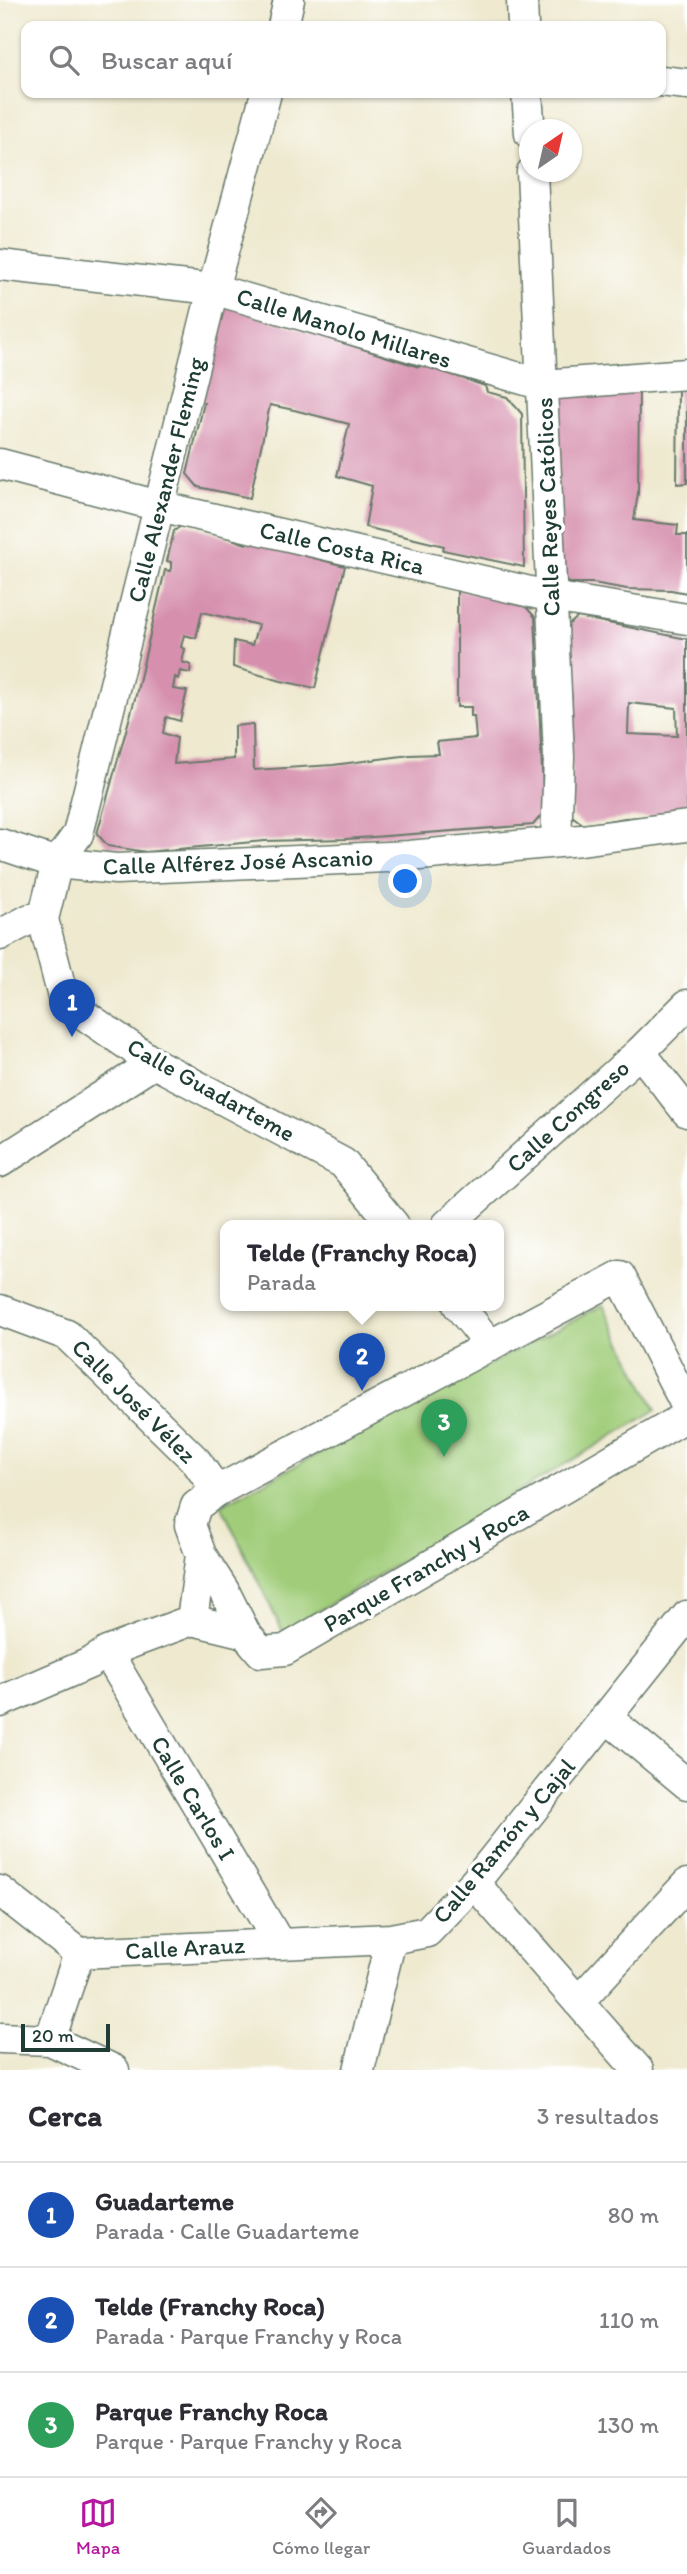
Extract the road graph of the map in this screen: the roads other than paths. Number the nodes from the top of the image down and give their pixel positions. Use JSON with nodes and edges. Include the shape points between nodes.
{"nodes":[{"id":1,"x":289,"y":0,"type":"edge"},
{"id":2,"x":522,"y":0,"type":"edge"},
{"id":3,"x":284,"y":21,"type":"edge"},
{"id":4,"x":523,"y":21,"type":"edge"},
{"id":5,"x":666,"y":81,"type":"edge"},
{"id":6,"x":687,"y":83,"type":"edge"},
{"id":7,"x":265,"y":98,"type":"edge"},
{"id":8,"x":527,"y":98,"type":"edge"},
{"id":9,"x":529,"y":119,"type":"edge"},
{"id":10,"x":532,"y":182,"type":"edge"},
{"id":11,"x":0,"y":265,"type":"edge"},
{"id":12,"x":214,"y":289,"type":"junction"},
{"id":13,"x":687,"y":374,"type":"edge"},
{"id":14,"x":543,"y":385,"type":"junction"},
{"id":15,"x":0,"y":464,"type":"edge"},
{"id":16,"x":159,"y":506,"type":"junction"},
{"id":17,"x":552,"y":597,"type":"junction"},
{"id":18,"x":687,"y":619,"type":"edge"},
{"id":19,"x":687,"y":826,"type":"edge"},
{"id":20,"x":556,"y":842,"type":"junction"},
{"id":21,"x":0,"y":844,"type":"edge"},
{"id":22,"x":57,"y":863,"type":"junction"},
{"id":23,"x":43,"y":919,"type":"junction"},
{"id":24,"x":0,"y":935,"type":"edge"},
{"id":25,"x":687,"y":1005,"type":"edge"},
{"id":26,"x":640,"y":1052,"type":"junction"},
{"id":27,"x":154,"y":1063,"type":"junction"},
{"id":28,"x":687,"y":1112,"type":"edge"},
{"id":29,"x":0,"y":1161,"type":"edge"},
{"id":30,"x":390,"y":1220,"type":"edge"},
{"id":31,"x":453,"y":1220,"type":"edge"},
{"id":32,"x":0,"y":1310,"type":"edge"},
{"id":33,"x":463,"y":1311,"type":"edge"},
{"id":34,"x":491,"y":1346,"type":"junction"},
{"id":35,"x":687,"y":1407,"type":"edge"},
{"id":36,"x":687,"y":1416,"type":"edge"},
{"id":37,"x":217,"y":1491,"type":"junction"},
{"id":38,"x":201,"y":1555,"type":"junction"},
{"id":39,"x":687,"y":1616,"type":"edge"},
{"id":40,"x":192,"y":1620,"type":"junction"},
{"id":41,"x":245,"y":1633,"type":"junction"},
{"id":42,"x":107,"y":1653,"type":"junction"},
{"id":43,"x":0,"y":1702,"type":"edge"},
{"id":44,"x":606,"y":1717,"type":"junction"},
{"id":45,"x":687,"y":1784,"type":"edge"},
{"id":46,"x":474,"y":1883,"type":"junction"},
{"id":47,"x":687,"y":1884,"type":"edge"},
{"id":48,"x":0,"y":1891,"type":"edge"},
{"id":49,"x":391,"y":1939,"type":"junction"},
{"id":50,"x":279,"y":1943,"type":"junction"},
{"id":51,"x":79,"y":1952,"type":"junction"},
{"id":52,"x":578,"y":2002,"type":"junction"},
{"id":53,"x":0,"y":2038,"type":"edge"},
{"id":54,"x":50,"y":2040,"type":"junction"},
{"id":55,"x":114,"y":2070,"type":"edge"},
{"id":56,"x":359,"y":2070,"type":"edge"},
{"id":57,"x":638,"y":2070,"type":"edge"}],
"edges":[{"from":1,"to":3,"type":"street"},
{"from":2,"to":4,"type":"street"},
{"from":5,"to":6,"type":"street"},
{"from":7,"to":12,"type":"street","name":"Calle Alexander Fleming"},
{"from":8,"to":9,"type":"street"},
{"from":10,"to":14,"type":"street","name":"Calle Reyes Católicos"},
{"from":11,"to":12,"type":"street","name":"Calle Manolo Millares"},
{"from":12,"to":14,"type":"street","name":"Calle Manolo Millares"},
{"from":12,"to":16,"type":"street","name":"Calle Alexander Fleming"},
{"from":13,"to":14,"type":"street","name":"Calle Manolo Millares"},
{"from":14,"to":17,"type":"street","name":"Calle Reyes Católicos"},
{"from":15,"to":16,"type":"street","name":"Calle Costa Rica"},
{"from":16,"to":17,"type":"street","name":"Calle Costa Rica"},
{"from":16,"to":22,"type":"street","name":"Calle Alexander Fleming","via":[[78,834]]},
{"from":17,"to":18,"type":"street","name":"Calle Costa Rica"},
{"from":17,"to":20,"type":"street","name":"Calle Reyes Católicos","via":[[559,757]]},
{"from":19,"to":20,"type":"street","name":"Calle Alférez José Ascanio"},
{"from":20,"to":22,"type":"street","name":"Calle Alférez José Ascanio","via":[[409,856],[116,869]]},
{"from":21,"to":22,"type":"street","name":"Calle Alférez José Ascanio"},
{"from":22,"to":23,"type":"street","name":"Calle Guadarteme"},
{"from":23,"to":24,"type":"street","via":[[30,919]]},
{"from":23,"to":27,"type":"street","name":"Calle Guadarteme","via":[[64,1001]]},
{"from":25,"to":26,"type":"street","name":"Calle Congreso"},
{"from":26,"to":28,"type":"street"},
{"from":26,"to":31,"type":"street","name":"Calle Congreso"},
{"from":27,"to":29,"type":"street"},
{"from":27,"to":30,"type":"street","name":"Calle Guadarteme","via":[[343,1163]]},
{"from":32,"to":37,"type":"street","name":"Calle José Vélez","via":[[68,1335],[197,1461]]},
{"from":33,"to":34,"type":"street"},
{"from":34,"to":35,"type":"street","name":"Parque Franchy y Roca","via":[[620,1276]]},
{"from":34,"to":37,"type":"street","name":"Parque Franchy y Roca"},
{"from":36,"to":41,"type":"street","name":"Parque Franchy y Roca","via":[[285,1650],[261,1652]]},
{"from":37,"to":38,"type":"street","name":"Parque Franchy y Roca","via":[[196,1506],[190,1525]]},
{"from":38,"to":40,"type":"street","name":"Parque Franchy y Roca"},
{"from":38,"to":41,"type":"street","name":"Parque Franchy y Roca"},
{"from":39,"to":44,"type":"street","name":"Calle Ramón y Cajal"},
{"from":40,"to":41,"type":"street"},
{"from":40,"to":42,"type":"street"},
{"from":42,"to":43,"type":"street"},
{"from":42,"to":50,"type":"street","name":"Calle Carlos I"},
{"from":44,"to":45,"type":"street"},
{"from":44,"to":46,"type":"street","name":"Calle Ramón y Cajal"},
{"from":46,"to":49,"type":"street","name":"Calle Ramón y Cajal","via":[[427,1932]]},
{"from":46,"to":52,"type":"street"},
{"from":47,"to":52,"type":"street"},
{"from":48,"to":51,"type":"street"},
{"from":49,"to":50,"type":"street","name":"Calle Arauz"},
{"from":49,"to":56,"type":"street"},
{"from":50,"to":51,"type":"street","name":"Calle Arauz"},
{"from":51,"to":54,"type":"street"},
{"from":52,"to":57,"type":"street"},
{"from":53,"to":54,"type":"street"},
{"from":54,"to":55,"type":"street"}]}
